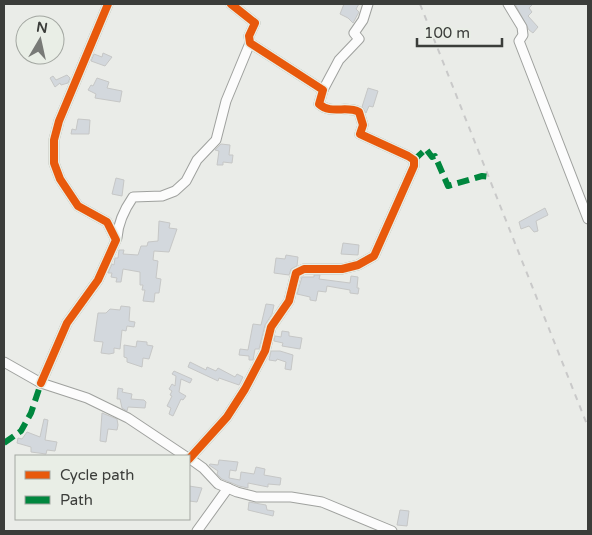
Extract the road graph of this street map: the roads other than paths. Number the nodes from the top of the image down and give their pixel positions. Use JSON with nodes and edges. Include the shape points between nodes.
{"nodes":[{"id":1,"x":108,"y":4,"type":"edge"},
{"id":2,"x":231,"y":4,"type":"edge"},
{"id":3,"x":368,"y":4,"type":"edge"},
{"id":4,"x":508,"y":4,"type":"edge"},
{"id":5,"x":250,"y":43,"type":"junction"},
{"id":6,"x":323,"y":90,"type":"junction"},
{"id":7,"x":588,"y":219,"type":"edge"},
{"id":8,"x":116,"y":240,"type":"junction"},
{"id":9,"x":4,"y":362,"type":"edge"},
{"id":10,"x":41,"y":383,"type":"junction"},
{"id":11,"x":184,"y":455,"type":"edge"},
{"id":12,"x":190,"y":458,"type":"edge"},
{"id":13,"x":190,"y":460,"type":"edge"},
{"id":14,"x":228,"y":488,"type":"junction"},
{"id":15,"x":197,"y":531,"type":"edge"},
{"id":16,"x":392,"y":531,"type":"edge"}],
"edges":[{"from":1,"to":8,"type":"street","via":[[59,121],[54,140],[54,163],[60,179],[78,206],[107,222]]},
{"from":2,"to":5,"type":"street","via":[[255,23],[249,36]]},
{"from":3,"to":6,"type":"street","via":[[354,33],[359,39],[339,60]]},
{"from":4,"to":7,"type":"street","via":[[522,27],[523,35],[519,41]]},
{"from":5,"to":6,"type":"street"},
{"from":5,"to":8,"type":"street","via":[[226,100],[216,140],[203,152],[186,180],[175,191],[162,196],[133,197],[117,229]]},
{"from":6,"to":12,"type":"street","via":[[319,104],[334,110],[359,112],[363,125],[360,134],[408,156],[414,160],[414,166],[374,256],[342,270],[304,269],[296,273],[289,301],[271,327],[264,351],[245,389],[227,417]]},
{"from":8,"to":10,"type":"street","via":[[98,280],[67,323]]},
{"from":9,"to":10,"type":"street"},
{"from":10,"to":11,"type":"street","via":[[87,398],[128,418]]},
{"from":13,"to":14,"type":"street","via":[[218,484]]},
{"from":14,"to":15,"type":"street"},
{"from":14,"to":16,"type":"street","via":[[256,497],[291,497],[322,502]]}]}
